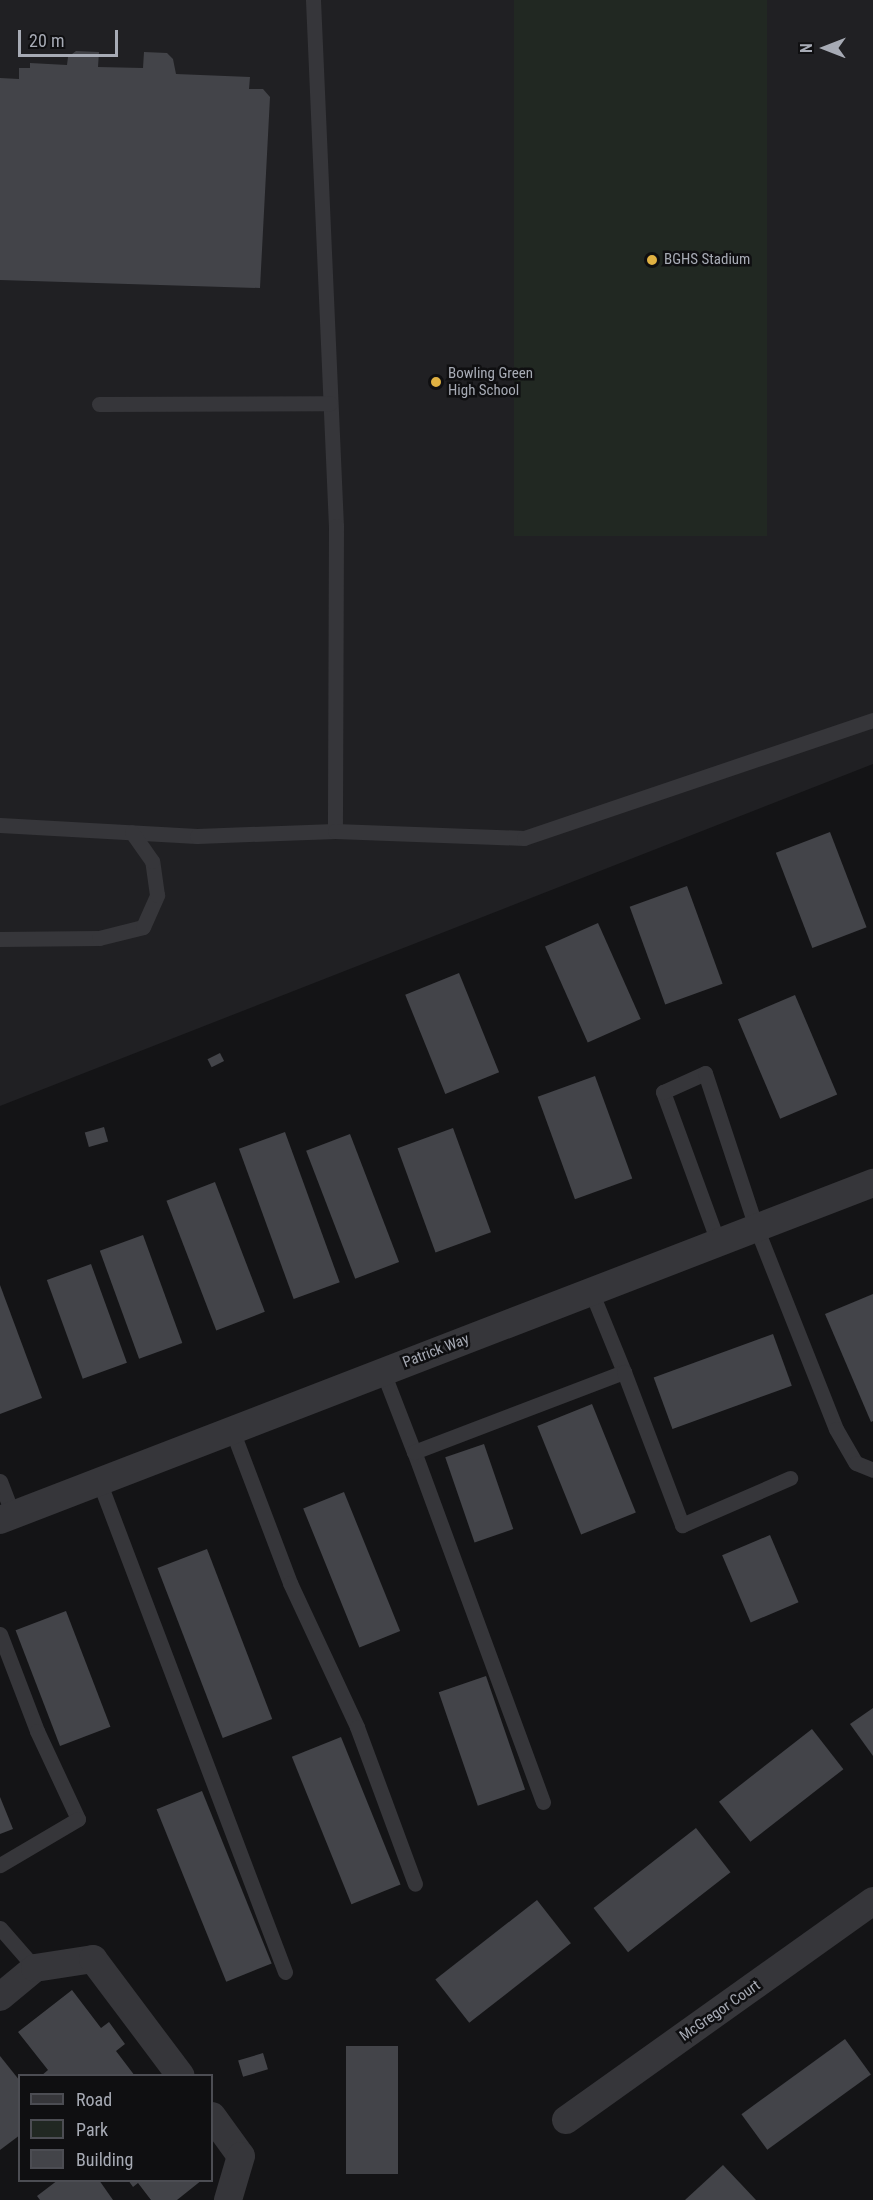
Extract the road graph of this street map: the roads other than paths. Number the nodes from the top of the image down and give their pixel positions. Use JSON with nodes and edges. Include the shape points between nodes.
{"nodes":[{"id":1,"x":313,"y":0,"type":"edge"},
{"id":2,"x":330,"y":403,"type":"junction"},
{"id":3,"x":99,"y":404,"type":"dead end"},
{"id":4,"x":873,"y":720,"type":"edge"},
{"id":5,"x":0,"y":825,"type":"edge"},
{"id":6,"x":334,"y":831,"type":"junction"},
{"id":7,"x":132,"y":832,"type":"junction"},
{"id":8,"x":0,"y":939,"type":"edge"},
{"id":9,"x":873,"y":1183,"type":"edge"},
{"id":10,"x":756,"y":1227,"type":"junction"},
{"id":11,"x":718,"y":1242,"type":"junction"},
{"id":12,"x":591,"y":1291,"type":"junction"},
{"id":13,"x":382,"y":1372,"type":"junction"},
{"id":14,"x":624,"y":1372,"type":"junction"},
{"id":15,"x":232,"y":1430,"type":"junction"},
{"id":16,"x":414,"y":1452,"type":"junction"},
{"id":17,"x":873,"y":1470,"type":"edge"},
{"id":18,"x":790,"y":1478,"type":"dead end"},
{"id":19,"x":0,"y":1481,"type":"edge"},
{"id":20,"x":99,"y":1481,"type":"junction"},
{"id":21,"x":7,"y":1518,"type":"edge"},
{"id":22,"x":0,"y":1634,"type":"edge"},
{"id":23,"x":543,"y":1802,"type":"dead end"},
{"id":24,"x":0,"y":1865,"type":"edge"},
{"id":25,"x":415,"y":1884,"type":"dead end"},
{"id":26,"x":873,"y":1901,"type":"edge"},
{"id":27,"x":0,"y":1928,"type":"edge"},
{"id":28,"x":35,"y":1968,"type":"junction"},
{"id":29,"x":285,"y":1972,"type":"dead end"},
{"id":30,"x":0,"y":1997,"type":"edge"},
{"id":31,"x":179,"y":2074,"type":"edge"},
{"id":32,"x":213,"y":2117,"type":"edge"},
{"id":33,"x":566,"y":2120,"type":"dead end"},
{"id":34,"x":228,"y":2200,"type":"edge"}],
"edges":[{"from":1,"to":2,"type":"lane"},
{"from":2,"to":3,"type":"lane"},
{"from":2,"to":6,"type":"lane","via":[[336,526]]},
{"from":4,"to":6,"type":"lane","via":[[524,838]]},
{"from":5,"to":7,"type":"lane"},
{"from":6,"to":7,"type":"lane","via":[[197,836]]},
{"from":7,"to":8,"type":"lane","via":[[152,861],[156,895],[143,927],[99,938]]},
{"from":9,"to":10,"type":"street","name":"Patrick Way"},
{"from":10,"to":11,"type":"street","name":"Patrick Way"},
{"from":10,"to":11,"type":"lane","via":[[705,1073],[663,1092]]},
{"from":10,"to":17,"type":"lane","via":[[836,1429],[856,1463]]},
{"from":11,"to":12,"type":"street","name":"Patrick Way"},
{"from":12,"to":13,"type":"street","name":"Patrick Way"},
{"from":12,"to":14,"type":"lane"},
{"from":13,"to":15,"type":"street","name":"Patrick Way"},
{"from":13,"to":16,"type":"lane"},
{"from":14,"to":16,"type":"lane"},
{"from":14,"to":18,"type":"lane","via":[[682,1525]]},
{"from":15,"to":20,"type":"street","name":"Patrick Way"},
{"from":15,"to":25,"type":"lane","via":[[290,1583],[357,1727]]},
{"from":16,"to":23,"type":"lane"},
{"from":19,"to":21,"type":"lane"},
{"from":20,"to":21,"type":"street","name":"Patrick Way"},
{"from":20,"to":29,"type":"lane"},
{"from":22,"to":24,"type":"lane","via":[[37,1731],[78,1819]]},
{"from":26,"to":33,"type":"street","name":"McGregor Court"},
{"from":27,"to":28,"type":"lane"},
{"from":28,"to":30,"type":"street"},
{"from":28,"to":31,"type":"street","via":[[93,1959]]},
{"from":32,"to":34,"type":"street","via":[[241,2156]]}]}
